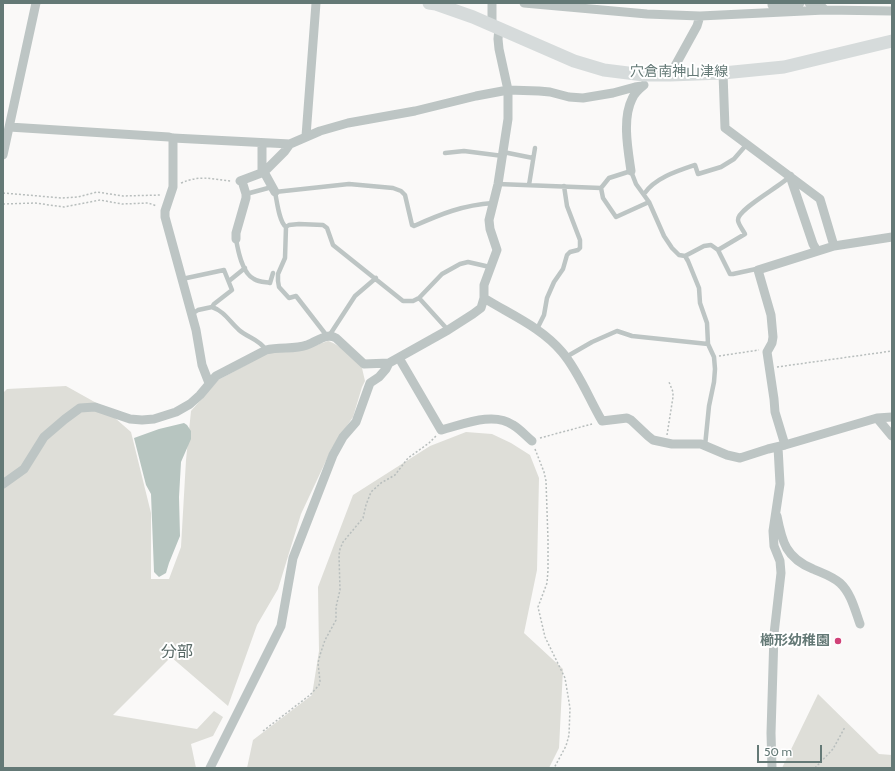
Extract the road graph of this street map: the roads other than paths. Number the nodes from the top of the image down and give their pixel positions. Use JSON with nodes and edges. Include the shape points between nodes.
{"nodes":[{"id":1,"x":36,"y":3,"type":"edge"},
{"id":2,"x":316,"y":3,"type":"edge"},
{"id":3,"x":429,"y":3,"type":"edge"},
{"id":4,"x":492,"y":3,"type":"edge"},
{"id":5,"x":524,"y":3,"type":"edge"},
{"id":6,"x":800,"y":3,"type":"edge"},
{"id":7,"x":809,"y":3,"type":"edge"},
{"id":8,"x":772,"y":4,"type":"edge"},
{"id":9,"x":825,"y":10,"type":"junction"},
{"id":10,"x":892,"y":11,"type":"edge"},
{"id":11,"x":700,"y":16,"type":"junction"},
{"id":12,"x":495,"y":26,"type":"junction"},
{"id":13,"x":892,"y":41,"type":"edge"},
{"id":14,"x":723,"y":73,"type":"junction"},
{"id":15,"x":664,"y":75,"type":"junction"},
{"id":16,"x":642,"y":86,"type":"junction"},
{"id":17,"x":508,"y":90,"type":"junction"},
{"id":18,"x":9,"y":127,"type":"junction"},
{"id":19,"x":306,"y":136,"type":"junction"},
{"id":20,"x":173,"y":138,"type":"junction"},
{"id":21,"x":262,"y":143,"type":"junction"},
{"id":22,"x":290,"y":144,"type":"junction"},
{"id":23,"x":747,"y":144,"type":"junction"},
{"id":24,"x":535,"y":148,"type":"dead end"},
{"id":25,"x":445,"y":153,"type":"dead end"},
{"id":26,"x":503,"y":154,"type":"junction"},
{"id":27,"x":3,"y":155,"type":"edge"},
{"id":28,"x":533,"y":158,"type":"junction"},
{"id":29,"x":631,"y":171,"type":"junction"},
{"id":30,"x":263,"y":172,"type":"junction"},
{"id":31,"x":790,"y":176,"type":"junction"},
{"id":32,"x":498,"y":184,"type":"junction"},
{"id":33,"x":529,"y":185,"type":"junction"},
{"id":34,"x":564,"y":186,"type":"junction"},
{"id":35,"x":601,"y":188,"type":"junction"},
{"id":36,"x":274,"y":190,"type":"junction"},
{"id":37,"x":246,"y":194,"type":"junction"},
{"id":38,"x":644,"y":194,"type":"junction"},
{"id":39,"x":650,"y":202,"type":"junction"},
{"id":40,"x":493,"y":203,"type":"junction"},
{"id":41,"x":286,"y":227,"type":"junction"},
{"id":42,"x":892,"y":237,"type":"edge"},
{"id":43,"x":236,"y":239,"type":"joint"},
{"id":44,"x":834,"y":246,"type":"junction"},
{"id":45,"x":718,"y":250,"type":"junction"},
{"id":46,"x":817,"y":251,"type":"junction"},
{"id":47,"x":685,"y":256,"type":"junction"},
{"id":48,"x":490,"y":266,"type":"junction"},
{"id":49,"x":245,"y":268,"type":"junction"},
{"id":50,"x":758,"y":270,"type":"junction"},
{"id":51,"x":273,"y":273,"type":"dead end"},
{"id":52,"x":376,"y":278,"type":"junction"},
{"id":53,"x":182,"y":279,"type":"junction"},
{"id":54,"x":229,"y":281,"type":"junction"},
{"id":55,"x":418,"y":298,"type":"junction"},
{"id":56,"x":484,"y":298,"type":"junction"},
{"id":57,"x":212,"y":307,"type":"junction"},
{"id":58,"x":192,"y":314,"type":"junction"},
{"id":59,"x":537,"y":329,"type":"junction"},
{"id":60,"x":448,"y":330,"type":"junction"},
{"id":61,"x":328,"y":336,"type":"junction"},
{"id":62,"x":708,"y":344,"type":"junction"},
{"id":63,"x":266,"y":350,"type":"junction"},
{"id":64,"x":566,"y":357,"type":"junction"},
{"id":65,"x":399,"y":358,"type":"junction"},
{"id":66,"x":389,"y":364,"type":"junction"},
{"id":67,"x":209,"y":383,"type":"junction"},
{"id":68,"x":892,"y":417,"type":"edge"},
{"id":69,"x":877,"y":418,"type":"junction"},
{"id":70,"x":892,"y":436,"type":"edge"},
{"id":71,"x":532,"y":441,"type":"road end"},
{"id":72,"x":705,"y":446,"type":"junction"},
{"id":73,"x":781,"y":446,"type":"junction"},
{"id":74,"x":3,"y":484,"type":"edge"},
{"id":75,"x":776,"y":511,"type":"junction"},
{"id":76,"x":860,"y":624,"type":"dead end"},
{"id":77,"x":210,"y":768,"type":"edge"},
{"id":78,"x":772,"y":768,"type":"edge"}],
"edges":[{"from":1,"to":18,"type":"street"},
{"from":2,"to":19,"type":"street"},
{"from":3,"to":12,"type":"main road","name":"穴倉南神山津線"},
{"from":4,"to":12,"type":"street"},
{"from":5,"to":11,"type":"street"},
{"from":6,"to":8,"type":"street"},
{"from":7,"to":9,"type":"street","via":[[821,6]]},
{"from":9,"to":10,"type":"street"},
{"from":9,"to":11,"type":"street"},
{"from":11,"to":15,"type":"street","via":[[697,26]]},
{"from":12,"to":15,"type":"main road","name":"穴倉南神山津線","via":[[591,67],[616,72]]},
{"from":12,"to":17,"type":"street"},
{"from":13,"to":14,"type":"main road","name":"穴倉南神山津線","via":[[798,64]]},
{"from":14,"to":15,"type":"main road","name":"穴倉南神山津線"},
{"from":14,"to":23,"type":"street","via":[[725,128]]},
{"from":15,"to":16,"type":"street","via":[[650,79]]},
{"from":16,"to":17,"type":"street","via":[[583,98],[569,98],[550,92]]},
{"from":16,"to":29,"type":"street","via":[[633,96],[627,111]]},
{"from":17,"to":19,"type":"street","via":[[348,123]]},
{"from":17,"to":26,"type":"street","via":[[508,118]]},
{"from":18,"to":20,"type":"street"},
{"from":18,"to":27,"type":"street"},
{"from":19,"to":22,"type":"street"},
{"from":20,"to":21,"type":"street"},
{"from":20,"to":53,"type":"street","via":[[173,187],[166,209],[166,224]]},
{"from":21,"to":22,"type":"street"},
{"from":21,"to":30,"type":"street"},
{"from":22,"to":30,"type":"street"},
{"from":23,"to":31,"type":"street"},
{"from":23,"to":38,"type":"lane","via":[[734,160],[721,167],[698,174],[695,165],[686,168],[665,176]]},
{"from":24,"to":28,"type":"lane"},
{"from":25,"to":26,"type":"lane","via":[[464,151]]},
{"from":26,"to":28,"type":"lane"},
{"from":26,"to":32,"type":"street"},
{"from":28,"to":33,"type":"lane"},
{"from":29,"to":35,"type":"lane","via":[[610,178]]},
{"from":29,"to":38,"type":"lane","via":[[636,184]]},
{"from":30,"to":36,"type":"street"},
{"from":30,"to":37,"type":"street","via":[[241,181]]},
{"from":31,"to":44,"type":"street","via":[[820,199]]},
{"from":31,"to":45,"type":"lane","via":[[742,213],[738,219],[745,234]]},
{"from":31,"to":46,"type":"street"},
{"from":32,"to":33,"type":"lane"},
{"from":32,"to":40,"type":"street"},
{"from":33,"to":34,"type":"lane"},
{"from":34,"to":35,"type":"lane"},
{"from":34,"to":59,"type":"lane","via":[[567,206],[580,240],[580,248],[567,255],[563,269],[547,298],[544,315]]},
{"from":35,"to":39,"type":"lane","via":[[603,198],[616,217]]},
{"from":36,"to":37,"type":"lane"},
{"from":36,"to":40,"type":"lane","via":[[349,184],[393,188],[405,195],[412,226],[445,212]]},
{"from":36,"to":41,"type":"lane","via":[[281,221]]},
{"from":37,"to":43,"type":"street"},
{"from":38,"to":39,"type":"lane"},
{"from":39,"to":47,"type":"lane","via":[[664,236],[679,255]]},
{"from":40,"to":48,"type":"street","via":[[489,220],[497,250]]},
{"from":41,"to":52,"type":"lane","via":[[299,224],[323,225],[327,228],[333,244]]},
{"from":41,"to":61,"type":"lane","via":[[285,258],[278,274],[279,287],[289,298],[296,296]]},
{"from":42,"to":44,"type":"street"},
{"from":43,"to":49,"type":"lane"},
{"from":44,"to":46,"type":"street"},
{"from":45,"to":47,"type":"lane","via":[[713,245],[704,246]]},
{"from":45,"to":50,"type":"lane","via":[[730,274]]},
{"from":46,"to":50,"type":"street"},
{"from":47,"to":62,"type":"lane","via":[[699,288],[700,303],[707,323]]},
{"from":48,"to":55,"type":"lane","via":[[468,262],[460,264],[442,274]]},
{"from":48,"to":56,"type":"street","via":[[484,285]]},
{"from":49,"to":51,"type":"lane","via":[[248,275],[254,279],[270,283]]},
{"from":49,"to":54,"type":"lane"},
{"from":50,"to":73,"type":"street","via":[[771,315],[773,337],[766,352]]},
{"from":52,"to":55,"type":"lane","via":[[403,301]]},
{"from":52,"to":61,"type":"lane","via":[[355,296]]},
{"from":53,"to":54,"type":"lane","via":[[224,270]]},
{"from":53,"to":58,"type":"street"},
{"from":54,"to":57,"type":"lane","via":[[232,291]]},
{"from":55,"to":60,"type":"lane"},
{"from":56,"to":59,"type":"street"},
{"from":56,"to":60,"type":"street","via":[[481,308]]},
{"from":57,"to":58,"type":"lane"},
{"from":57,"to":63,"type":"lane","via":[[231,320],[240,330],[257,339]]},
{"from":58,"to":67,"type":"street","via":[[202,365]]},
{"from":59,"to":64,"type":"street"},
{"from":60,"to":65,"type":"street"},
{"from":61,"to":63,"type":"street","via":[[307,346]]},
{"from":61,"to":66,"type":"street","via":[[336,338],[364,364]]},
{"from":62,"to":64,"type":"lane","via":[[632,336],[617,331]]},
{"from":62,"to":72,"type":"lane","via":[[714,357],[715,369]]},
{"from":63,"to":67,"type":"street","via":[[216,376]]},
{"from":64,"to":72,"type":"street","via":[[602,421],[627,418],[653,440]]},
{"from":65,"to":66,"type":"street"},
{"from":65,"to":71,"type":"street","via":[[441,430],[494,419],[514,425]]},
{"from":66,"to":77,"type":"street","via":[[370,383],[359,417],[333,455],[293,558],[281,626]]},
{"from":67,"to":74,"type":"street","via":[[190,404],[154,419],[130,419],[95,407],[80,408],[44,438],[24,469]]},
{"from":68,"to":69,"type":"street"},
{"from":69,"to":70,"type":"street"},
{"from":69,"to":73,"type":"street"},
{"from":72,"to":73,"type":"street","via":[[740,458]]},
{"from":73,"to":75,"type":"street"},
{"from":75,"to":76,"type":"street","via":[[782,537],[789,552],[799,562],[827,574],[840,583],[847,591]]},
{"from":75,"to":78,"type":"street","via":[[773,539],[781,573],[774,634]]}]}
